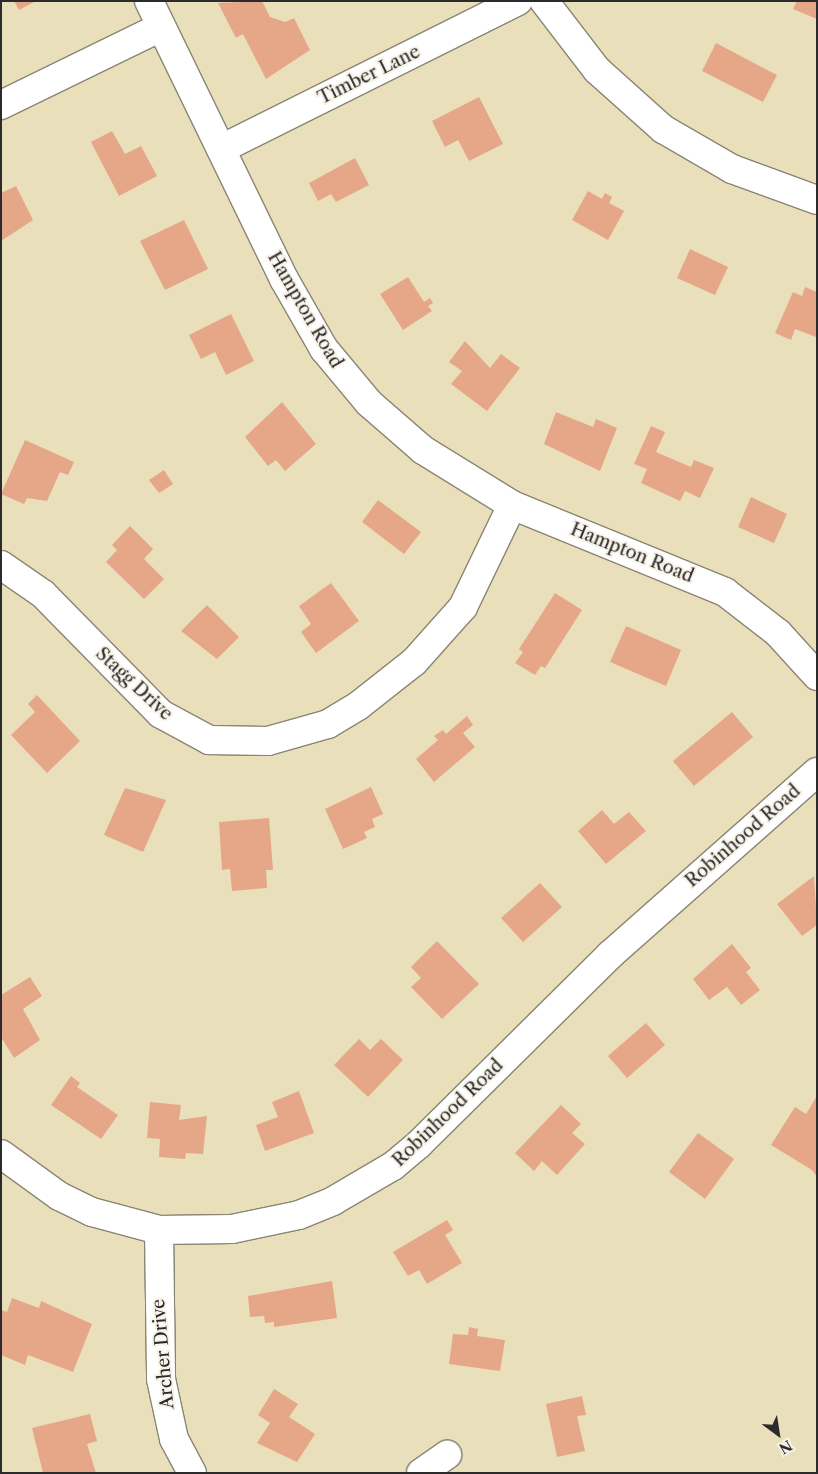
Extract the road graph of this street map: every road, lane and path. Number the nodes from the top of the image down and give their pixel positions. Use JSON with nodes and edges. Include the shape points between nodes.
{"nodes":[{"id":1,"x":149,"y":1,"type":"edge"},
{"id":2,"x":518,"y":1,"type":"edge"},
{"id":3,"x":544,"y":1,"type":"edge"},
{"id":4,"x":161,"y":27,"type":"junction"},
{"id":5,"x":1,"y":105,"type":"edge"},
{"id":6,"x":221,"y":149,"type":"junction"},
{"id":7,"x":817,"y":200,"type":"edge"},
{"id":8,"x":512,"y":505,"type":"junction"},
{"id":9,"x":1,"y":565,"type":"edge"},
{"id":10,"x":817,"y":676,"type":"edge"},
{"id":11,"x":817,"y":772,"type":"edge"},
{"id":12,"x":1,"y":1154,"type":"edge"},
{"id":13,"x":159,"y":1230,"type":"junction"},
{"id":14,"x":447,"y":1456,"type":"dead end"},
{"id":15,"x":192,"y":1473,"type":"edge"},
{"id":16,"x":421,"y":1473,"type":"edge"}],
"edges":[{"from":1,"to":4,"type":"street","name":"Hampton Road"},
{"from":2,"to":6,"type":"street","name":"Timber Lane"},
{"from":3,"to":7,"type":"street","via":[[597,70],[663,129],[732,169]]},
{"from":4,"to":5,"type":"street"},
{"from":4,"to":6,"type":"street","name":"Hampton Road"},
{"from":6,"to":8,"type":"street","name":"Hampton Road","via":[[284,279],[346,379],[424,450]]},
{"from":8,"to":9,"type":"street","name":"Stagg Drive","via":[[463,607],[414,662],[358,706],[328,724],[268,741],[209,740],[161,714],[43,594]]},
{"from":8,"to":10,"type":"street","name":"Hampton Road","via":[[725,592],[778,633]]},
{"from":11,"to":13,"type":"street","name":"Robinhood Road","via":[[610,955],[393,1166],[333,1202],[291,1217],[197,1233]]},
{"from":12,"to":13,"type":"street","name":"Robinhood Road","via":[[59,1196],[100,1215]]},
{"from":13,"to":15,"type":"street","name":"Archer Drive","via":[[161,1379],[174,1439]]},
{"from":14,"to":16,"type":"street"}]}
